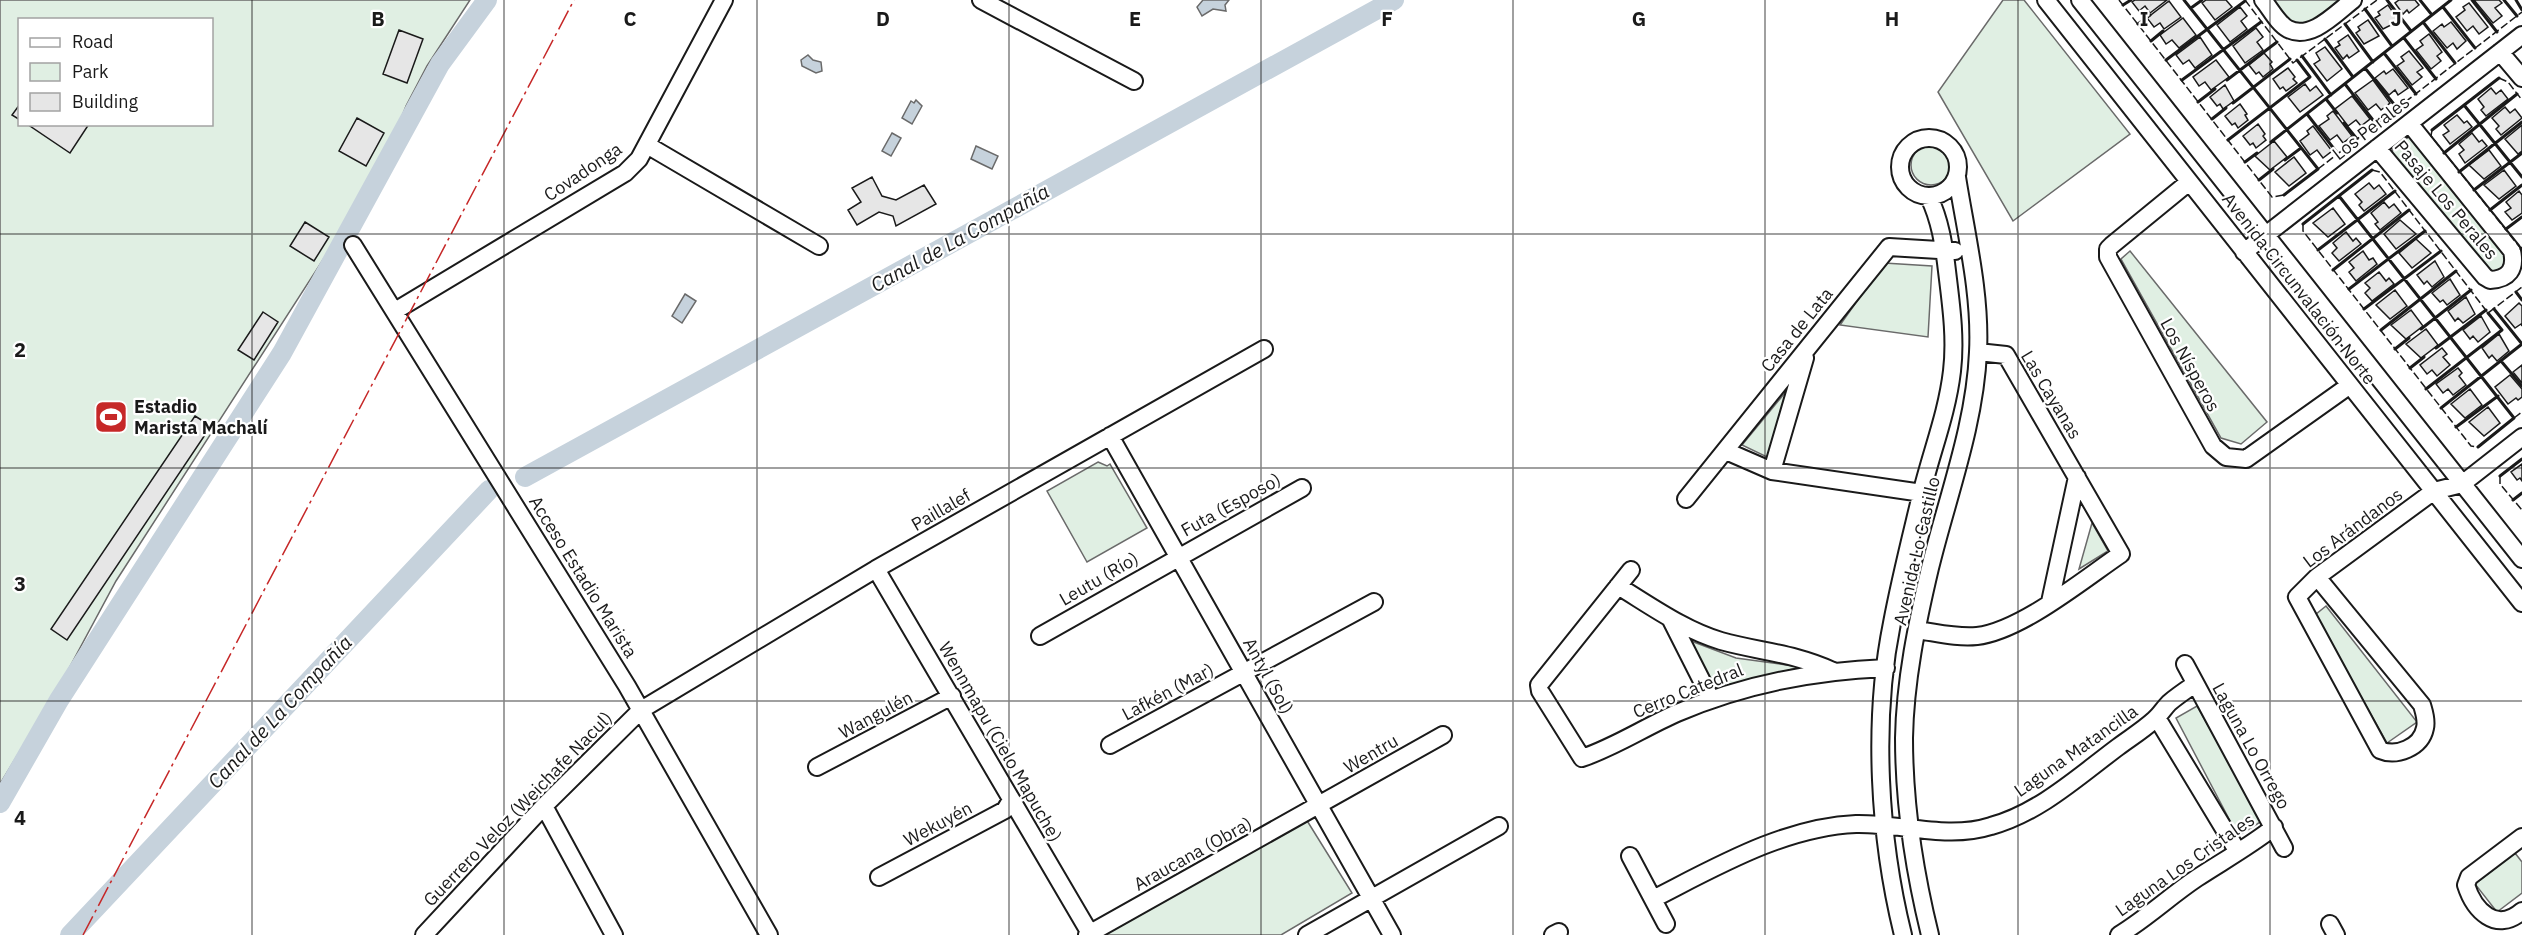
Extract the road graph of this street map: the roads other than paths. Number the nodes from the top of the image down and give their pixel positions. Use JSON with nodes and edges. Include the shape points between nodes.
{"nodes":[{"id":1,"x":724,"y":0,"type":"edge"},
{"id":2,"x":981,"y":0,"type":"edge"},
{"id":3,"x":2046,"y":0,"type":"edge"},
{"id":4,"x":2079,"y":0,"type":"edge"},
{"id":5,"x":2263,"y":0,"type":"edge"},
{"id":6,"x":2353,"y":0,"type":"edge"},
{"id":7,"x":2061,"y":19,"type":"junction"},
{"id":8,"x":2522,"y":35,"type":"edge"},
{"id":9,"x":2500,"y":52,"type":"junction"},
{"id":10,"x":2522,"y":78,"type":"edge"},
{"id":11,"x":1134,"y":81,"type":"dead end"},
{"id":12,"x":2409,"y":123,"type":"junction"},
{"id":13,"x":646,"y":145,"type":"junction"},
{"id":14,"x":2377,"y":148,"type":"junction"},
{"id":15,"x":1957,"y":177,"type":"junction"},
{"id":16,"x":2189,"y":182,"type":"junction"},
{"id":17,"x":1929,"y":197,"type":"junction"},
{"id":18,"x":2265,"y":235,"type":"junction"},
{"id":19,"x":353,"y":246,"type":"dead end"},
{"id":20,"x":819,"y":246,"type":"dead end"},
{"id":21,"x":1944,"y":250,"type":"junction"},
{"id":22,"x":1968,"y":251,"type":"junction"},
{"id":23,"x":2244,"y":252,"type":"junction"},
{"id":24,"x":395,"y":311,"type":"junction"},
{"id":25,"x":1808,"y":348,"type":"junction"},
{"id":26,"x":1264,"y":349,"type":"dead end"},
{"id":27,"x":1978,"y":352,"type":"junction"},
{"id":28,"x":2350,"y":385,"type":"junction"},
{"id":29,"x":1110,"y":436,"type":"junction"},
{"id":30,"x":2522,"y":437,"type":"edge"},
{"id":31,"x":1726,"y":451,"type":"junction"},
{"id":32,"x":1772,"y":471,"type":"junction"},
{"id":33,"x":2077,"y":477,"type":"junction"},
{"id":34,"x":2462,"y":484,"type":"junction"},
{"id":35,"x":1302,"y":488,"type":"dead end"},
{"id":36,"x":2434,"y":491,"type":"junction"},
{"id":37,"x":1922,"y":493,"type":"junction"},
{"id":38,"x":1686,"y":499,"type":"dead end"},
{"id":39,"x":1178,"y":557,"type":"junction"},
{"id":40,"x":2522,"y":560,"type":"edge"},
{"id":41,"x":876,"y":569,"type":"junction"},
{"id":42,"x":1631,"y":570,"type":"dead end"},
{"id":43,"x":2317,"y":577,"type":"junction"},
{"id":44,"x":1618,"y":586,"type":"junction"},
{"id":45,"x":1374,"y":602,"type":"dead end"},
{"id":46,"x":2049,"y":602,"type":"junction"},
{"id":47,"x":2522,"y":603,"type":"edge"},
{"id":48,"x":1670,"y":618,"type":"junction"},
{"id":49,"x":1917,"y":630,"type":"junction"},
{"id":50,"x":1040,"y":636,"type":"dead end"},
{"id":51,"x":2185,"y":664,"type":"dead end"},
{"id":52,"x":1886,"y":668,"type":"junction"},
{"id":53,"x":1833,"y":671,"type":"junction"},
{"id":54,"x":1244,"y":673,"type":"junction"},
{"id":55,"x":2195,"y":684,"type":"junction"},
{"id":56,"x":952,"y":696,"type":"junction"},
{"id":57,"x":1711,"y":699,"type":"junction"},
{"id":58,"x":641,"y":710,"type":"junction"},
{"id":59,"x":2157,"y":718,"type":"junction"},
{"id":60,"x":1443,"y":735,"type":"dead end"},
{"id":61,"x":1110,"y":745,"type":"dead end"},
{"id":62,"x":817,"y":767,"type":"dead end"},
{"id":63,"x":1011,"y":800,"type":"junction"},
{"id":64,"x":544,"y":806,"type":"junction"},
{"id":65,"x":1318,"y":806,"type":"junction"},
{"id":66,"x":1500,"y":826,"type":"dead end"},
{"id":67,"x":2274,"y":826,"type":"junction"},
{"id":68,"x":1898,"y":827,"type":"junction"},
{"id":69,"x":2522,"y":837,"type":"edge"},
{"id":70,"x":2284,"y":848,"type":"dead end"},
{"id":71,"x":2238,"y":852,"type":"junction"},
{"id":72,"x":1630,"y":856,"type":"dead end"},
{"id":73,"x":879,"y":877,"type":"dead end"},
{"id":74,"x":1371,"y":899,"type":"junction"},
{"id":75,"x":1653,"y":899,"type":"junction"},
{"id":76,"x":2522,"y":911,"type":"edge"},
{"id":77,"x":1666,"y":924,"type":"dead end"},
{"id":78,"x":1090,"y":934,"type":"edge"},
{"id":79,"x":424,"y":935,"type":"edge"},
{"id":80,"x":614,"y":935,"type":"edge"},
{"id":81,"x":769,"y":935,"type":"edge"},
{"id":82,"x":1307,"y":935,"type":"edge"},
{"id":83,"x":1392,"y":935,"type":"edge"},
{"id":84,"x":1903,"y":935,"type":"edge"},
{"id":85,"x":1930,"y":935,"type":"edge"},
{"id":86,"x":2119,"y":935,"type":"edge"}],
"edges":[{"from":1,"to":13,"type":"street","name":"Covadonga"},
{"from":2,"to":11,"type":"street"},
{"from":3,"to":7,"type":"street","name":"Avenida Circunvalación Norte"},
{"from":4,"to":7,"type":"street"},
{"from":4,"to":18,"type":"street","name":"Avenida Circunvalación Norte"},
{"from":5,"to":6,"type":"street","via":[[2286,28],[2298,32],[2312,31]]},
{"from":7,"to":16,"type":"street","name":"Avenida Circunvalación Norte"},
{"from":8,"to":9,"type":"street","name":"Los Perales"},
{"from":9,"to":10,"type":"street"},
{"from":9,"to":12,"type":"street","name":"Los Perales"},
{"from":12,"to":14,"type":"street","name":"Los Perales"},
{"from":12,"to":14,"type":"street","name":"Pasaje Los Perales","via":[[2512,251],[2515,263],[2505,277],[2484,277]]},
{"from":13,"to":20,"type":"street"},
{"from":13,"to":24,"type":"street","name":"Covadonga","via":[[625,173]]},
{"from":14,"to":18,"type":"street","name":"Los Perales"},
{"from":15,"to":17,"type":"street","via":[[1946,191]]},
{"from":15,"to":17,"type":"street","name":"Avenida Lo Castillo","via":[[1958,158],[1946,142],[1926,138],[1909,146],[1900,163],[1900,174],[1911,190]]},
{"from":15,"to":22,"type":"street","name":"Avenida Lo Castillo"},
{"from":16,"to":23,"type":"street","name":"Avenida Circunvalación Norte"},
{"from":16,"to":28,"type":"street","name":"Los Nísperos","via":[[2112,244],[2108,257],[2213,446],[2226,457],[2246,459]]},
{"from":17,"to":21,"type":"street","name":"Avenida Lo Castillo","via":[[1937,213]]},
{"from":18,"to":23,"type":"street","name":"Los Perales"},
{"from":18,"to":34,"type":"street","name":"Avenida Circunvalación Norte"},
{"from":19,"to":24,"type":"street","name":"Acceso Estadio Marista"},
{"from":21,"to":22,"type":"street","name":"Casa de Lata"},
{"from":21,"to":25,"type":"street","name":"Casa de Lata","via":[[1889,248]]},
{"from":21,"to":37,"type":"street","name":"Avenida Lo Castillo","via":[[1952,312],[1952,369]]},
{"from":22,"to":27,"type":"street","name":"Avenida Lo Castillo","via":[[1978,311]]},
{"from":23,"to":28,"type":"street","name":"Avenida Circunvalación Norte"},
{"from":24,"to":58,"type":"street","name":"Acceso Estadio Marista"},
{"from":25,"to":31,"type":"street","name":"Casa de Lata"},
{"from":25,"to":32,"type":"street"},
{"from":26,"to":29,"type":"street","name":"Paillalef"},
{"from":27,"to":33,"type":"street","name":"Las Cayanas","via":[[2006,355]]},
{"from":27,"to":49,"type":"street","name":"Avenida Lo Castillo","via":[[1974,393]]},
{"from":28,"to":36,"type":"street","name":"Avenida Circunvalación Norte"},
{"from":29,"to":39,"type":"street","name":"Antyl (Sol)"},
{"from":29,"to":41,"type":"street","name":"Paillalef"},
{"from":30,"to":34,"type":"street"},
{"from":31,"to":32,"type":"street"},
{"from":31,"to":38,"type":"street","name":"Casa de Lata"},
{"from":32,"to":37,"type":"street"},
{"from":33,"to":46,"type":"street"},
{"from":33,"to":46,"type":"street","name":"Las Cayanas","via":[[2121,554]]},
{"from":34,"to":36,"type":"street"},
{"from":34,"to":40,"type":"street","name":"Avenida Circunvalación Norte"},
{"from":35,"to":39,"type":"street","name":"Futa (Esposo)"},
{"from":36,"to":43,"type":"street","name":"Los Arándanos"},
{"from":36,"to":47,"type":"street","name":"Avenida Circunvalación Norte"},
{"from":37,"to":52,"type":"street","name":"Avenida Lo Castillo","via":[[1891,624]]},
{"from":39,"to":50,"type":"street","name":"Leutu (Río)"},
{"from":39,"to":54,"type":"street","name":"Antyl (Sol)"},
{"from":41,"to":56,"type":"street","name":"Wennmapu (Cielo Mapuche)"},
{"from":41,"to":58,"type":"street","name":"Paillalef"},
{"from":42,"to":44,"type":"street"},
{"from":43,"to":43,"type":"street","name":"Los Arándanos","via":[[2297,597],[2380,750],[2390,754],[2405,751],[2425,731],[2422,705]]},
{"from":44,"to":48,"type":"street"},
{"from":44,"to":57,"type":"street","name":"Cerro Catedral","via":[[1539,685],[1581,757]]},
{"from":45,"to":54,"type":"street","name":"Lafkén (Mar)"},
{"from":46,"to":49,"type":"street","name":"Las Cayanas","via":[[2003,630],[1979,636],[1956,637]]},
{"from":48,"to":53,"type":"street","via":[[1720,641],[1801,657]]},
{"from":48,"to":57,"type":"street"},
{"from":49,"to":68,"type":"street","name":"Avenida Lo Castillo","via":[[1904,737],[1906,793]]},
{"from":51,"to":55,"type":"street","name":"Laguna Lo Orrego"},
{"from":52,"to":53,"type":"street","name":"Cerro Catedral"},
{"from":52,"to":68,"type":"street","name":"Avenida Lo Castillo","via":[[1881,774]]},
{"from":53,"to":57,"type":"street","name":"Cerro Catedral","via":[[1741,688]]},
{"from":54,"to":61,"type":"street","name":"Lafkén (Mar)"},
{"from":54,"to":65,"type":"street","name":"Antyl (Sol)"},
{"from":55,"to":59,"type":"street","name":"Laguna Matancilla","via":[[2169,703]]},
{"from":55,"to":67,"type":"street","name":"Laguna Lo Orrego"},
{"from":56,"to":62,"type":"street","name":"Wangulén"},
{"from":56,"to":63,"type":"street","name":"Wennmapu (Cielo Mapuche)"},
{"from":58,"to":64,"type":"street","name":"Guerrero Veloz (Weichafe Nacul)"},
{"from":58,"to":81,"type":"street","name":"Acceso Estadio Marista"},
{"from":59,"to":68,"type":"street","name":"Laguna Matancilla","via":[[2084,773],[2016,816],[1991,827],[1941,832]]},
{"from":59,"to":71,"type":"street"},
{"from":60,"to":65,"type":"street","name":"Wentru"},
{"from":63,"to":73,"type":"street","name":"Wekuyén","via":[[1005,810]]},
{"from":63,"to":78,"type":"street","name":"Wennmapu (Cielo Mapuche)"},
{"from":64,"to":79,"type":"street","name":"Guerrero Veloz (Weichafe Nacul)"},
{"from":64,"to":80,"type":"street"},
{"from":65,"to":74,"type":"street","name":"Antyl (Sol)"},
{"from":65,"to":78,"type":"street","name":"Araucana (Obra)"},
{"from":66,"to":74,"type":"street"},
{"from":67,"to":70,"type":"street","name":"Laguna Lo Orrego"},
{"from":67,"to":71,"type":"street","name":"Laguna Los Cristales"},
{"from":68,"to":75,"type":"street","name":"Laguna Matancilla","via":[[1855,824],[1811,830],[1739,855]]},
{"from":68,"to":84,"type":"street","name":"Avenida Lo Castillo","via":[[1891,873]]},
{"from":68,"to":85,"type":"street","name":"Avenida Lo Castillo"},
{"from":69,"to":76,"type":"street","via":[[2469,877],[2466,885],[2477,909],[2488,917],[2502,920]]},
{"from":71,"to":86,"type":"street","name":"Laguna Los Cristales"},
{"from":72,"to":75,"type":"street"},
{"from":74,"to":82,"type":"street"},
{"from":74,"to":83,"type":"street","name":"Antyl (Sol)"},
{"from":75,"to":77,"type":"street"}]}
